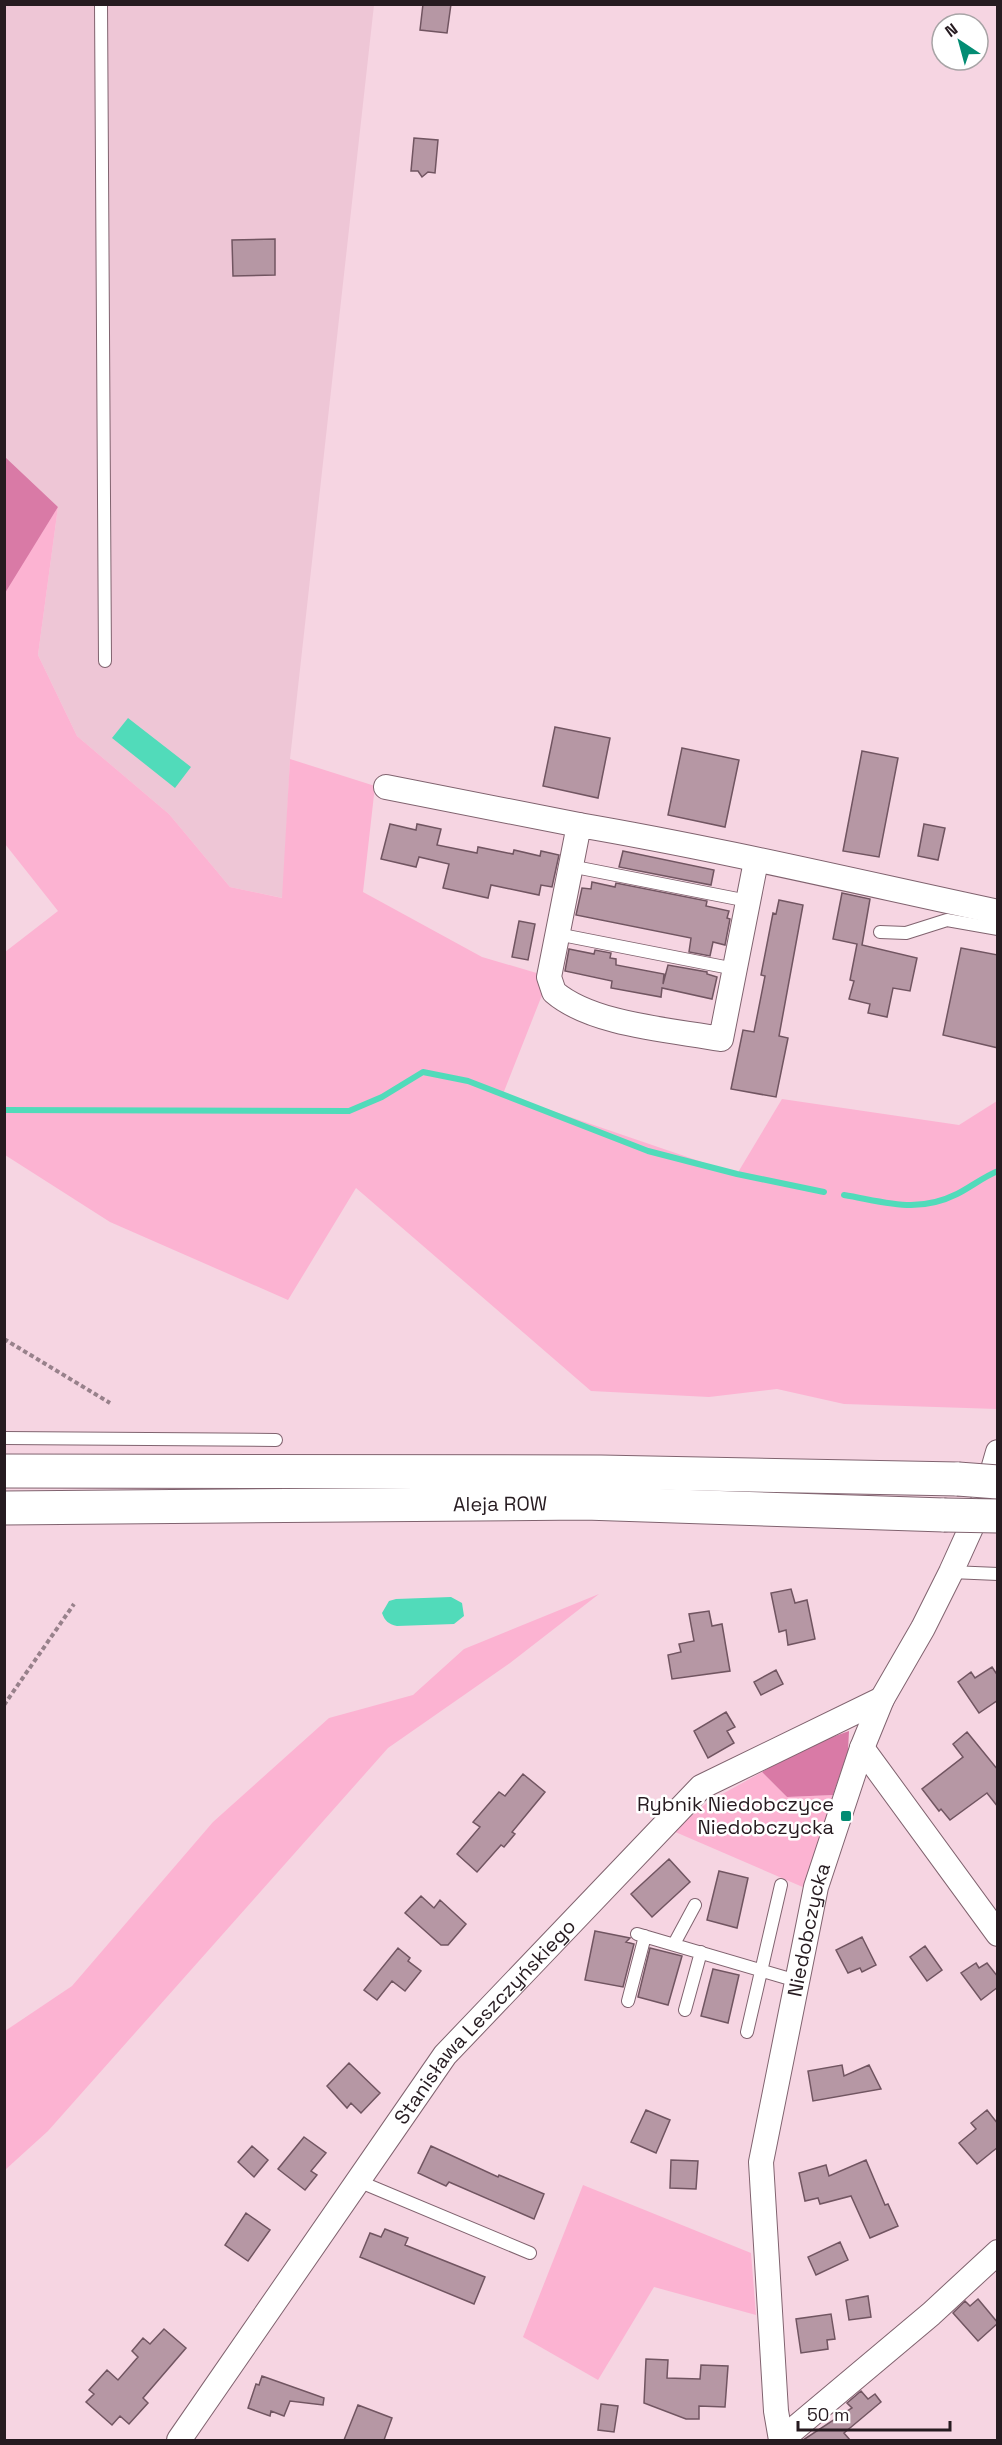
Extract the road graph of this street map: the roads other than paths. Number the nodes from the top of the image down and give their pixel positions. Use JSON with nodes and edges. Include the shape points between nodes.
{"nodes":[{"id":1,"x":102,"y":4,"type":"edge"},
{"id":2,"x":105,"y":661,"type":"dead end"},
{"id":3,"x":386,"y":787,"type":"dead end"},
{"id":4,"x":579,"y":825,"type":"junction"},
{"id":5,"x":756,"y":861,"type":"junction"},
{"id":6,"x":570,"y":866,"type":"junction"},
{"id":7,"x":748,"y":901,"type":"junction"},
{"id":8,"x":998,"y":912,"type":"edge"},
{"id":9,"x":998,"y":929,"type":"edge"},
{"id":10,"x":880,"y":932,"type":"dead end"},
{"id":11,"x":557,"y":934,"type":"junction"},
{"id":12,"x":735,"y":969,"type":"junction"},
{"id":13,"x":4,"y":1438,"type":"edge"},
{"id":14,"x":276,"y":1440,"type":"dead end"},
{"id":15,"x":998,"y":1452,"type":"edge"},
{"id":16,"x":4,"y":1471,"type":"edge"},
{"id":17,"x":998,"y":1482,"type":"edge"},
{"id":18,"x":4,"y":1508,"type":"edge"},
{"id":19,"x":998,"y":1516,"type":"edge"},
{"id":20,"x":951,"y":1572,"type":"junction"},
{"id":21,"x":998,"y":1574,"type":"edge"},
{"id":22,"x":882,"y":1699,"type":"junction"},
{"id":23,"x":862,"y":1748,"type":"junction"},
{"id":24,"x":781,"y":1885,"type":"dead end"},
{"id":25,"x":695,"y":1905,"type":"dead end"},
{"id":26,"x":998,"y":1934,"type":"edge"},
{"id":27,"x":674,"y":1944,"type":"junction"},
{"id":28,"x":701,"y":1952,"type":"junction"},
{"id":29,"x":761,"y":1970,"type":"junction"},
{"id":30,"x":797,"y":1981,"type":"junction"},
{"id":31,"x":628,"y":2001,"type":"dead end"},
{"id":32,"x":685,"y":2010,"type":"dead end"},
{"id":33,"x":747,"y":2032,"type":"dead end"},
{"id":34,"x":358,"y":2181,"type":"junction"},
{"id":35,"x":998,"y":2252,"type":"edge"},
{"id":36,"x":530,"y":2253,"type":"dead end"},
{"id":37,"x":179,"y":2440,"type":"edge"},
{"id":38,"x":781,"y":2440,"type":"edge"}],
"edges":[{"from":1,"to":2,"type":"lane"},
{"from":3,"to":4,"type":"street"},
{"from":4,"to":5,"type":"street"},
{"from":4,"to":6,"type":"street"},
{"from":5,"to":7,"type":"street"},
{"from":5,"to":8,"type":"street"},
{"from":6,"to":7,"type":"lane"},
{"from":6,"to":11,"type":"street"},
{"from":7,"to":12,"type":"street"},
{"from":9,"to":10,"type":"lane","via":[[946,920],[906,933]]},
{"from":11,"to":12,"type":"lane"},
{"from":11,"to":12,"type":"street","via":[[549,977],[554,992],[582,1009],[623,1022],[721,1039]]},
{"from":13,"to":14,"type":"lane"},
{"from":15,"to":20,"type":"street","name":"Niedobczycka","via":[[985,1497]]},
{"from":16,"to":17,"type":"main road","name":"Aleja ROW","bridge":true,"via":[[601,1472]]},
{"from":18,"to":19,"type":"main road","name":"Aleja ROW","bridge":true,"via":[[585,1503]]},
{"from":20,"to":21,"type":"lane"},
{"from":20,"to":22,"type":"street","name":"Niedobczycka"},
{"from":22,"to":23,"type":"street","name":"Niedobczycka"},
{"from":22,"to":34,"type":"street","name":"Stanisława Leszczyńskiego","via":[[701,1787],[445,2055]]},
{"from":23,"to":26,"type":"street"},
{"from":23,"to":30,"type":"street","name":"Niedobczycka","via":[[816,1887]]},
{"from":24,"to":29,"type":"lane"},
{"from":25,"to":27,"type":"lane"},
{"from":27,"to":28,"type":"lane"},
{"from":27,"to":31,"type":"lane","via":[[641,1935]]},
{"from":28,"to":29,"type":"lane"},
{"from":28,"to":32,"type":"lane"},
{"from":29,"to":30,"type":"lane"},
{"from":29,"to":33,"type":"lane"},
{"from":30,"to":38,"type":"street","name":"Niedobczycka","via":[[761,2162]]},
{"from":34,"to":36,"type":"lane"},
{"from":34,"to":37,"type":"street","name":"Stanisława Leszczyńskiego"},
{"from":35,"to":38,"type":"street"}]}
